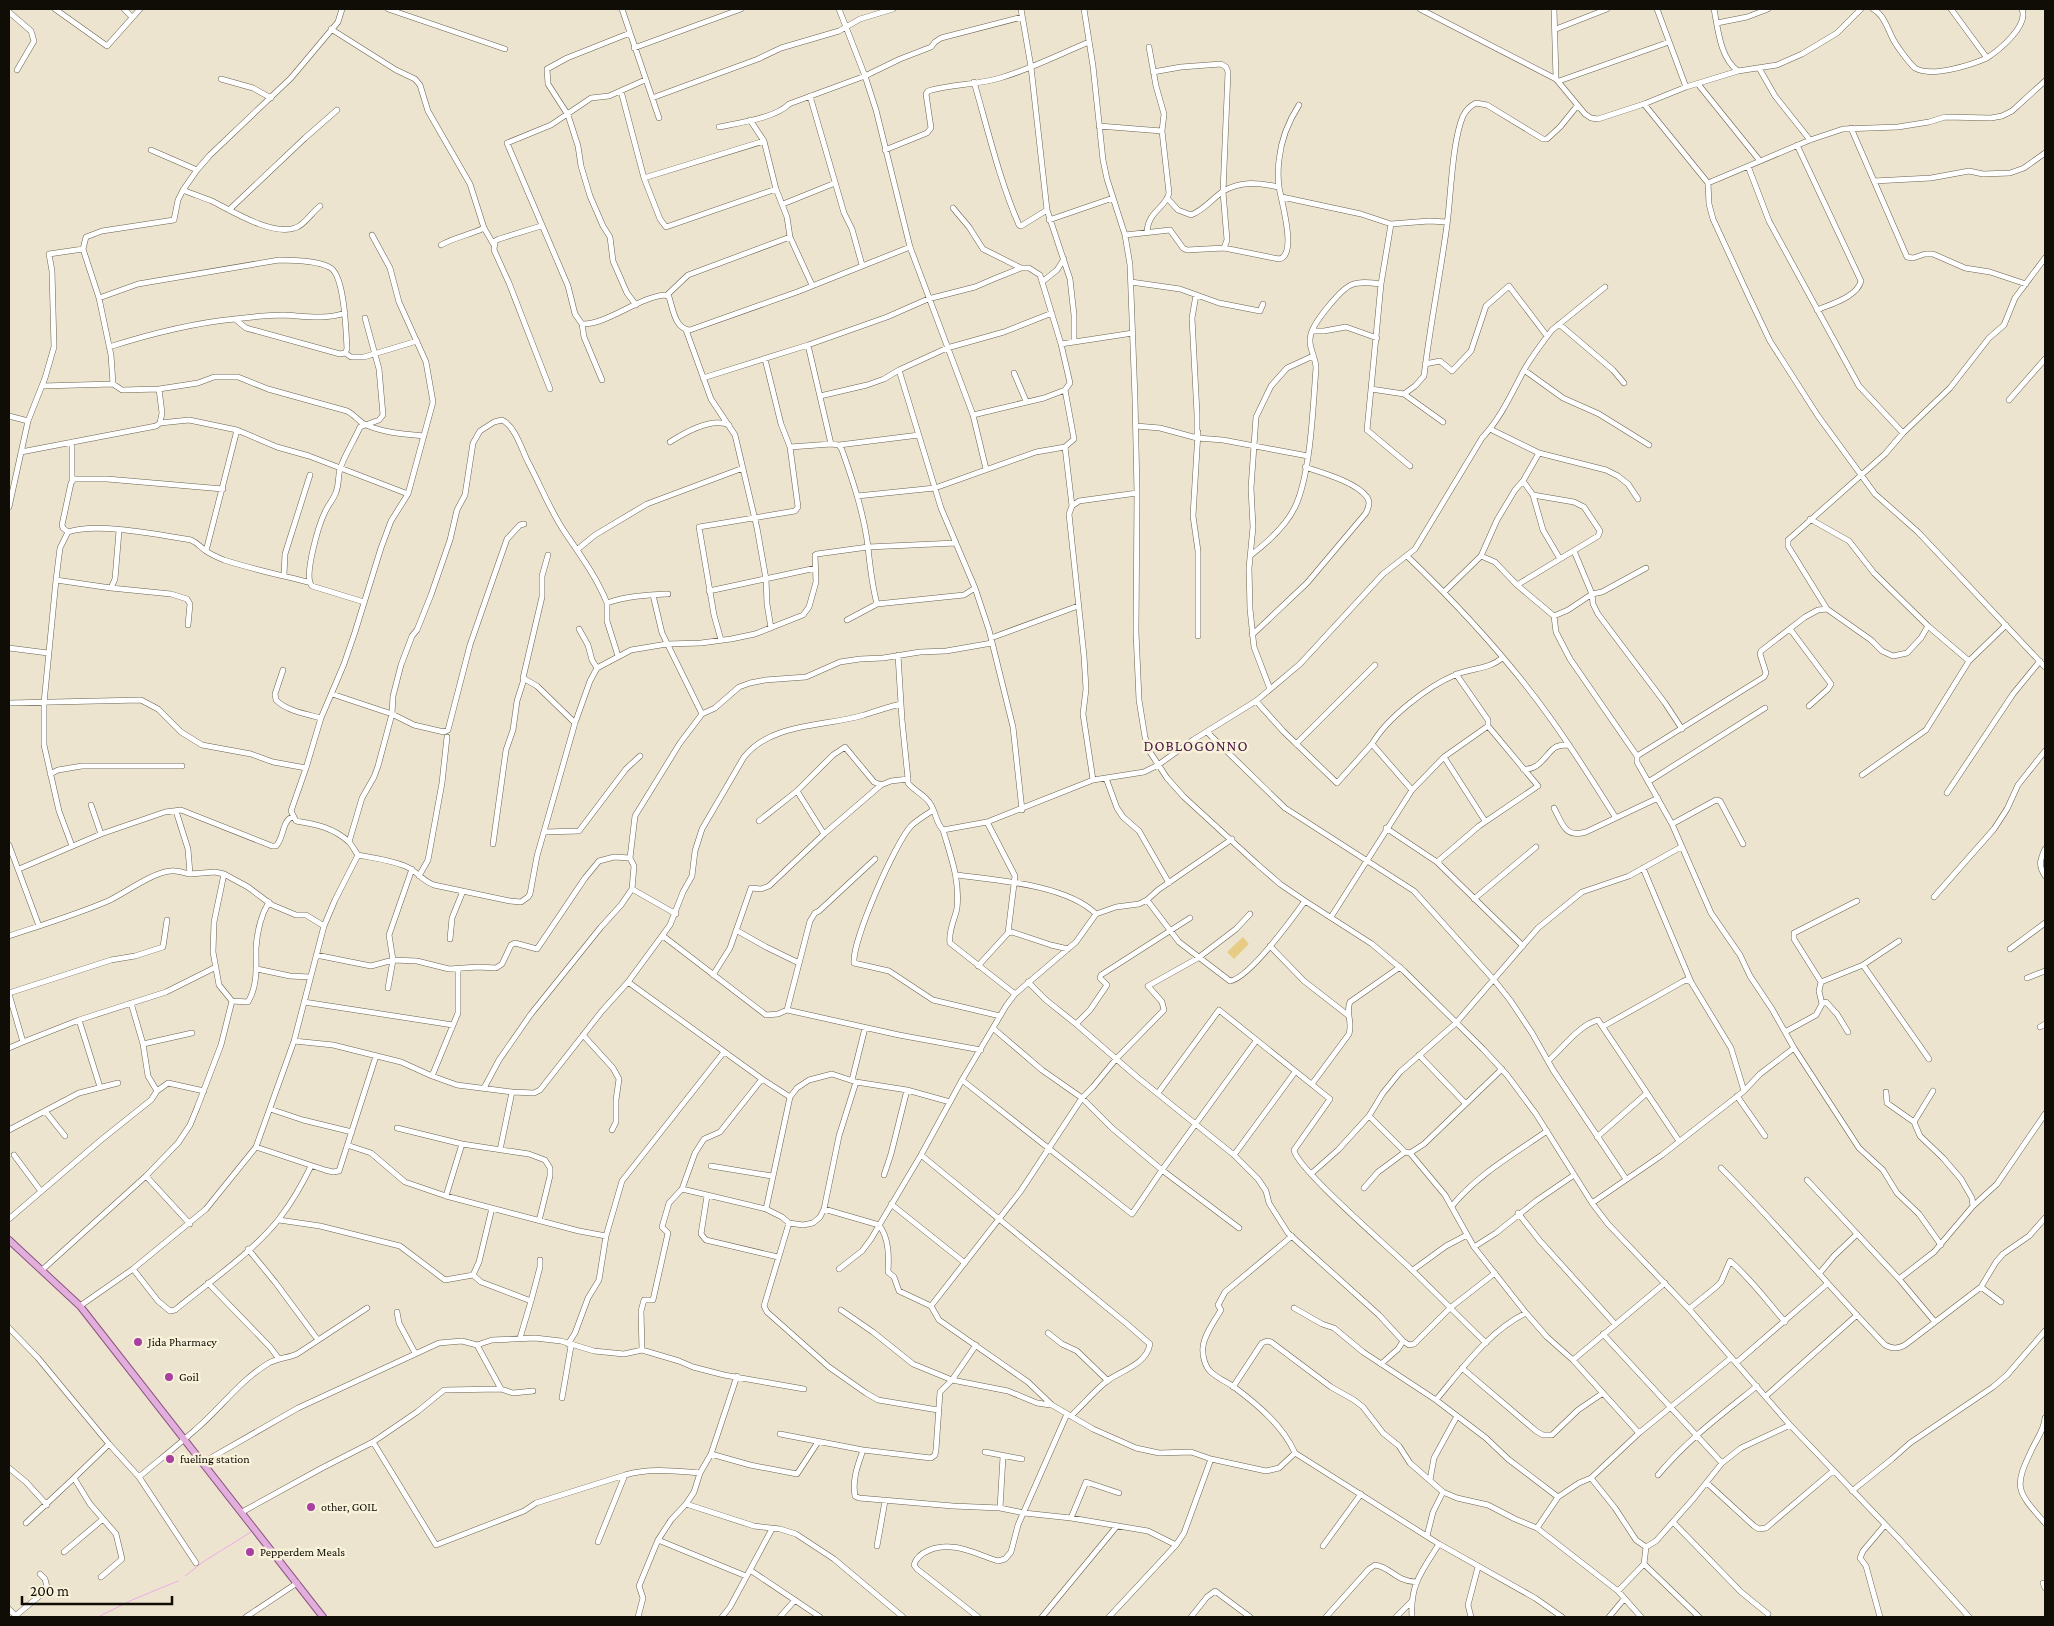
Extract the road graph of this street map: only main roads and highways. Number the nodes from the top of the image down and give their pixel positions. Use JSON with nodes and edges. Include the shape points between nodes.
{"nodes":[{"id":1,"x":9,"y":1240,"type":"edge"},
{"id":2,"x":321,"y":1617,"type":"edge"}],
"edges":[{"from":1,"to":2,"type":"main road","via":[[80,1306]]}]}
